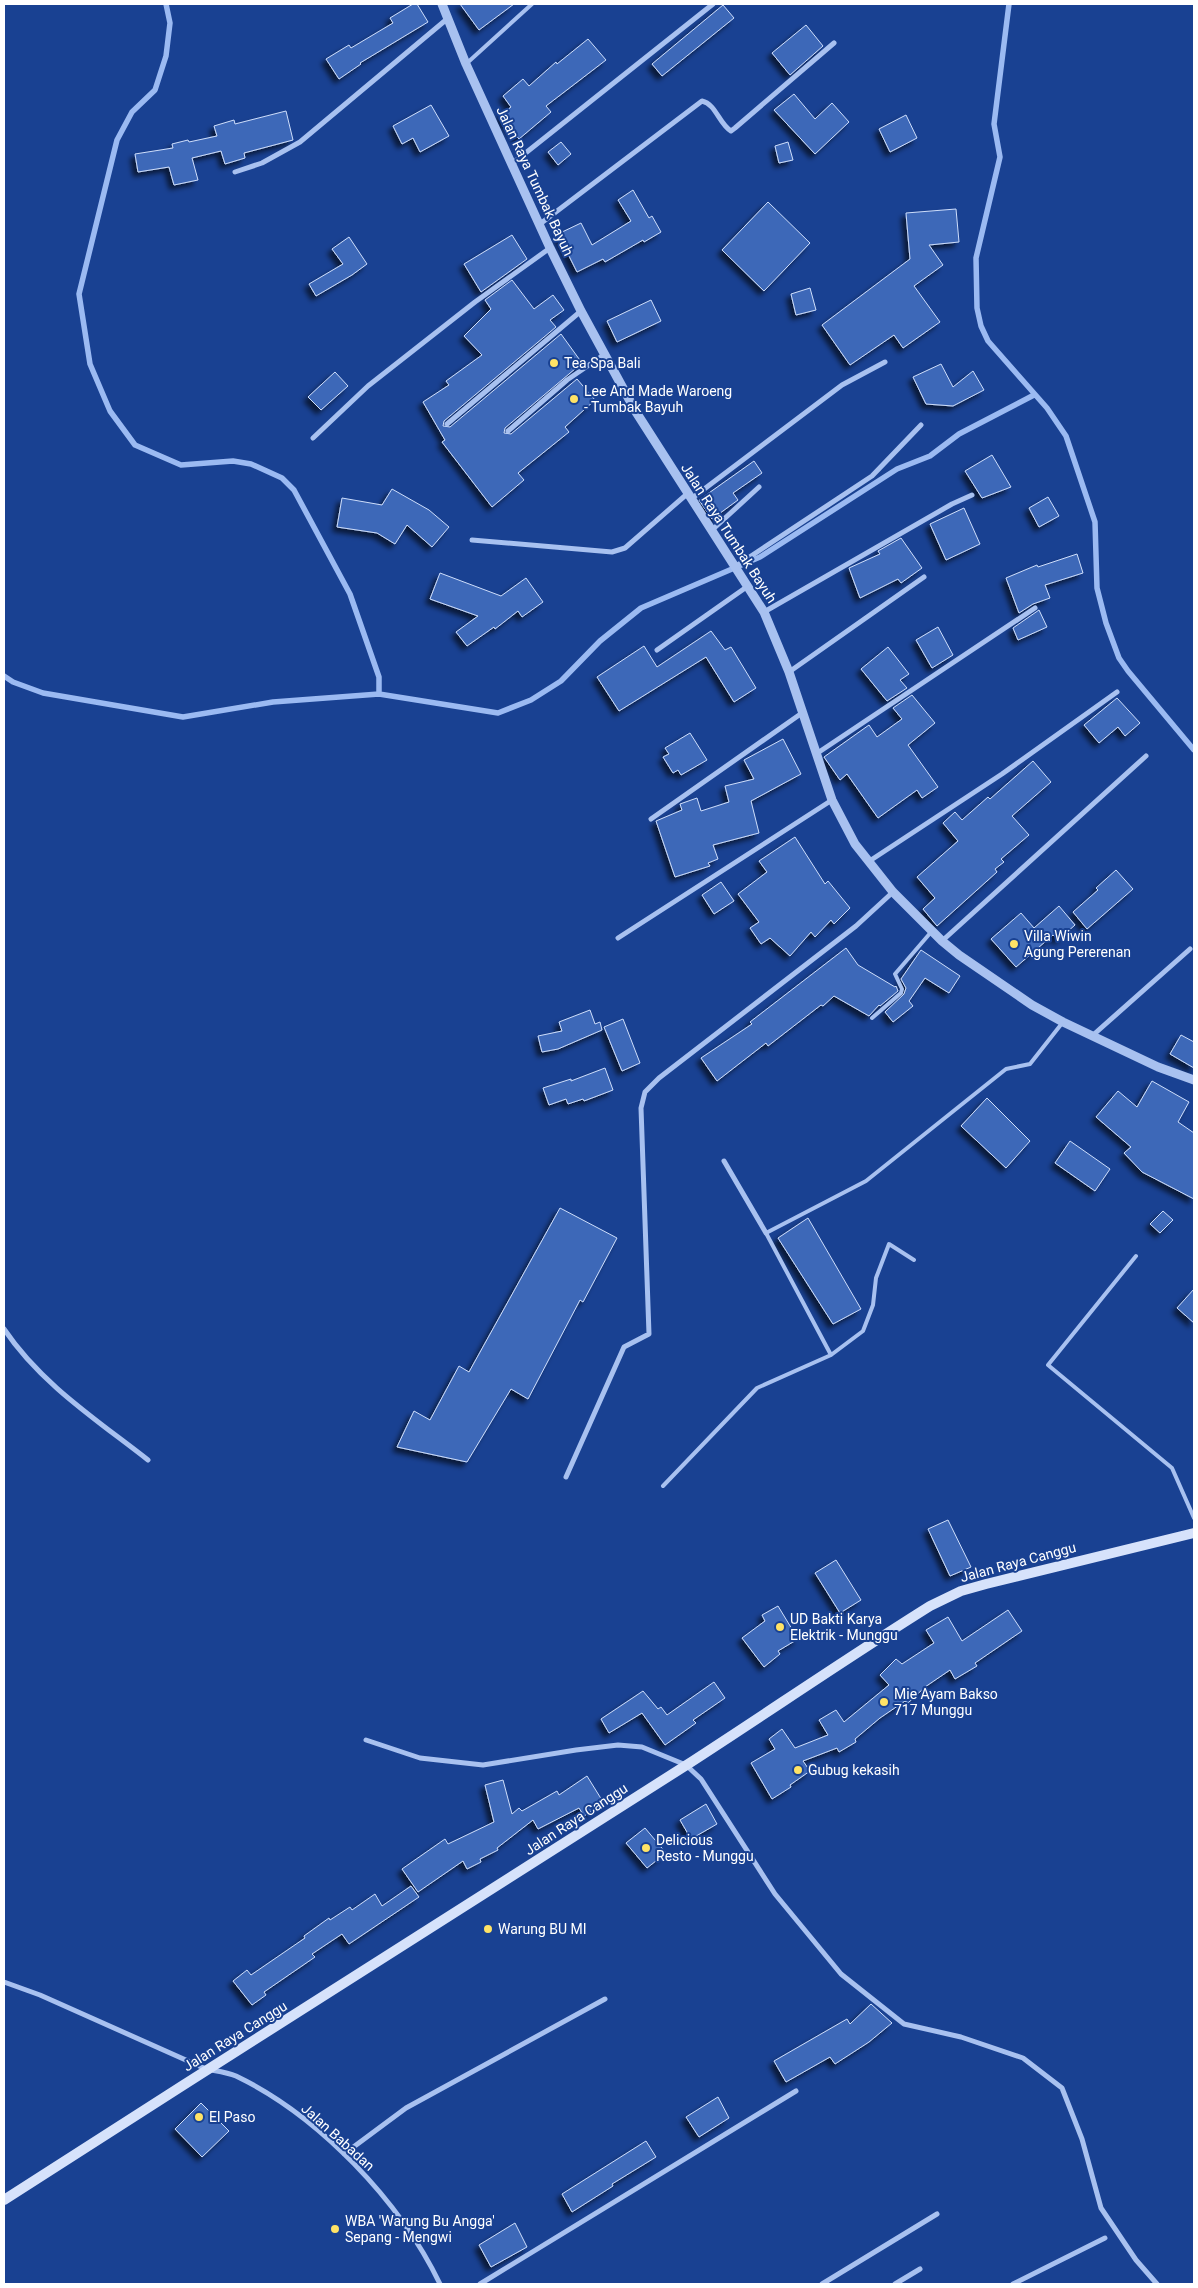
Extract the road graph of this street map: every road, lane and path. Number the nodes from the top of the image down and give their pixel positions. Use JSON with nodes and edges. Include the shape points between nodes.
{"nodes":[{"id":1,"x":442,"y":4,"type":"edge"},
{"id":2,"x":532,"y":4,"type":"edge"},
{"id":3,"x":713,"y":4,"type":"edge"},
{"id":4,"x":447,"y":18,"type":"junction"},
{"id":5,"x":834,"y":43,"type":"dead end"},
{"id":6,"x":466,"y":64,"type":"junction"},
{"id":7,"x":513,"y":163,"type":"junction"},
{"id":8,"x":235,"y":172,"type":"dead end"},
{"id":9,"x":540,"y":224,"type":"junction"},
{"id":10,"x":550,"y":248,"type":"junction"},
{"id":11,"x":581,"y":311,"type":"junction"},
{"id":12,"x":605,"y":354,"type":"junction"},
{"id":13,"x":885,"y":362,"type":"dead end"},
{"id":14,"x":447,"y":424,"type":"dead end"},
{"id":15,"x":921,"y":425,"type":"dead end"},
{"id":16,"x":508,"y":431,"type":"dead end"},
{"id":17,"x":313,"y":438,"type":"dead end"},
{"id":18,"x":759,"y":487,"type":"dead end"},
{"id":19,"x":972,"y":495,"type":"dead end"},
{"id":20,"x":689,"y":497,"type":"junction"},
{"id":21,"x":711,"y":532,"type":"junction"},
{"id":22,"x":472,"y":540,"type":"dead end"},
{"id":23,"x":736,"y":566,"type":"junction"},
{"id":24,"x":924,"y":577,"type":"dead end"},
{"id":25,"x":746,"y":582,"type":"junction"},
{"id":26,"x":1036,"y":608,"type":"dead end"},
{"id":27,"x":764,"y":612,"type":"junction"},
{"id":28,"x":657,"y":650,"type":"dead end"},
{"id":29,"x":789,"y":672,"type":"junction"},
{"id":30,"x":1117,"y":692,"type":"dead end"},
{"id":31,"x":802,"y":713,"type":"junction"},
{"id":32,"x":816,"y":754,"type":"junction"},
{"id":33,"x":1146,"y":756,"type":"dead end"},
{"id":34,"x":832,"y":800,"type":"junction"},
{"id":35,"x":651,"y":819,"type":"dead end"},
{"id":36,"x":868,"y":862,"type":"junction"},
{"id":37,"x":893,"y":892,"type":"junction"},
{"id":38,"x":932,"y":931,"type":"junction"},
{"id":39,"x":618,"y":938,"type":"dead end"},
{"id":40,"x":942,"y":941,"type":"junction"},
{"id":41,"x":1190,"y":949,"type":"dead end"},
{"id":42,"x":872,"y":1018,"type":"dead end"},
{"id":43,"x":1062,"y":1022,"type":"junction"},
{"id":44,"x":1092,"y":1036,"type":"junction"},
{"id":45,"x":1194,"y":1080,"type":"edge"},
{"id":46,"x":724,"y":1161,"type":"dead end"},
{"id":47,"x":766,"y":1233,"type":"junction"},
{"id":48,"x":1136,"y":1256,"type":"dead end"},
{"id":49,"x":914,"y":1260,"type":"dead end"},
{"id":50,"x":4,"y":1329,"type":"edge"},
{"id":51,"x":831,"y":1355,"type":"junction"},
{"id":52,"x":148,"y":1460,"type":"dead end"},
{"id":53,"x":566,"y":1477,"type":"dead end"},
{"id":54,"x":663,"y":1486,"type":"dead end"},
{"id":55,"x":1194,"y":1518,"type":"edge"},
{"id":56,"x":1194,"y":1533,"type":"edge"},
{"id":57,"x":366,"y":1740,"type":"dead end"},
{"id":58,"x":686,"y":1765,"type":"junction"},
{"id":59,"x":4,"y":1982,"type":"edge"},
{"id":60,"x":605,"y":1999,"type":"dead end"},
{"id":61,"x":206,"y":2069,"type":"junction"},
{"id":62,"x":796,"y":2091,"type":"dead end"},
{"id":63,"x":344,"y":2154,"type":"junction"},
{"id":64,"x":4,"y":2200,"type":"edge"},
{"id":65,"x":937,"y":2214,"type":"dead end"},
{"id":66,"x":1105,"y":2238,"type":"dead end"},
{"id":67,"x":920,"y":2269,"type":"dead end"},
{"id":68,"x":440,"y":2284,"type":"edge"},
{"id":69,"x":480,"y":2284,"type":"edge"},
{"id":70,"x":822,"y":2284,"type":"edge"},
{"id":71,"x":895,"y":2284,"type":"edge"},
{"id":72,"x":1013,"y":2284,"type":"edge"},
{"id":73,"x":1157,"y":2284,"type":"edge"}],
"edges":[{"from":1,"to":4,"type":"street","name":"Jalan Raya Tumbak Bayuh"},
{"from":2,"to":6,"type":"lane"},
{"from":3,"to":7,"type":"street"},
{"from":4,"to":6,"type":"street","name":"Jalan Raya Tumbak Bayuh"},
{"from":4,"to":8,"type":"street","via":[[300,142],[262,163]]},
{"from":5,"to":9,"type":"street","via":[[731,131],[702,101]]},
{"from":6,"to":7,"type":"street","name":"Jalan Raya Tumbak Bayuh"},
{"from":7,"to":9,"type":"street","name":"Jalan Raya Tumbak Bayuh"},
{"from":9,"to":10,"type":"street","name":"Jalan Raya Tumbak Bayuh"},
{"from":10,"to":11,"type":"street","name":"Jalan Raya Tumbak Bayuh"},
{"from":10,"to":17,"type":"street","via":[[368,386]]},
{"from":11,"to":12,"type":"street","name":"Jalan Raya Tumbak Bayuh"},
{"from":11,"to":14,"type":"street"},
{"from":12,"to":16,"type":"street","via":[[567,380]]},
{"from":12,"to":20,"type":"street","name":"Jalan Raya Tumbak Bayuh","via":[[636,412]]},
{"from":13,"to":20,"type":"street","via":[[842,385]]},
{"from":15,"to":23,"type":"street","via":[[872,476]]},
{"from":18,"to":21,"type":"street"},
{"from":19,"to":27,"type":"street"},
{"from":20,"to":21,"type":"street","name":"Jalan Raya Tumbak Bayuh"},
{"from":20,"to":22,"type":"street","via":[[625,548],[612,552]]},
{"from":21,"to":23,"type":"street","name":"Jalan Raya Tumbak Bayuh"},
{"from":23,"to":25,"type":"street","name":"Jalan Raya Tumbak Bayuh"},
{"from":24,"to":29,"type":"street"},
{"from":25,"to":27,"type":"street","name":"Jalan Raya Tumbak Bayuh"},
{"from":25,"to":28,"type":"street"},
{"from":26,"to":32,"type":"street"},
{"from":27,"to":29,"type":"street","name":"Jalan Raya Tumbak Bayuh"},
{"from":29,"to":31,"type":"street","name":"Jalan Raya Tumbak Bayuh"},
{"from":30,"to":36,"type":"street","via":[[1002,774]]},
{"from":31,"to":32,"type":"street","name":"Jalan Raya Tumbak Bayuh"},
{"from":31,"to":35,"type":"street"},
{"from":32,"to":34,"type":"street","name":"Jalan Raya Tumbak Bayuh"},
{"from":33,"to":40,"type":"street"},
{"from":34,"to":36,"type":"street","name":"Jalan Raya Tumbak Bayuh","via":[[854,844]]},
{"from":34,"to":39,"type":"street"},
{"from":36,"to":37,"type":"street","name":"Jalan Raya Tumbak Bayuh"},
{"from":37,"to":38,"type":"street","name":"Jalan Raya Tumbak Bayuh"},
{"from":37,"to":53,"type":"street","via":[[856,926],[645,1092],[641,1108],[649,1334],[624,1347]]},
{"from":38,"to":40,"type":"street","name":"Jalan Raya Tumbak Bayuh"},
{"from":38,"to":42,"type":"lane","via":[[894,974],[902,993]]},
{"from":40,"to":43,"type":"street","name":"Jalan Raya Tumbak Bayuh","via":[[1032,1005]]},
{"from":41,"to":44,"type":"street"},
{"from":43,"to":44,"type":"street","name":"Jalan Raya Tumbak Bayuh"},
{"from":43,"to":47,"type":"lane","via":[[1030,1064],[1006,1069],[866,1181]]},
{"from":44,"to":45,"type":"street","name":"Jalan Raya Tumbak Bayuh"},
{"from":46,"to":47,"type":"street"},
{"from":47,"to":51,"type":"lane"},
{"from":48,"to":55,"type":"lane","via":[[1048,1364],[1172,1468]]},
{"from":49,"to":51,"type":"lane","via":[[889,1244],[876,1278],[873,1305],[863,1330]]},
{"from":50,"to":52,"type":"street","via":[[48,1382]]},
{"from":51,"to":54,"type":"lane","via":[[758,1388]]},
{"from":56,"to":58,"type":"main road","name":"Jalan Raya Canggu","via":[[961,1591],[915,1615]]},
{"from":57,"to":58,"type":"street","via":[[420,1758],[482,1765],[618,1745],[642,1747]]},
{"from":58,"to":61,"type":"main road","name":"Jalan Raya Canggu"},
{"from":58,"to":73,"type":"street","via":[[701,1779],[775,1894],[841,1974],[904,2024],[961,2037],[1023,2058],[1062,2088],[1082,2139],[1101,2208],[1136,2260]]},
{"from":59,"to":61,"type":"street","name":"Jalan Babadan","via":[[40,1994]]},
{"from":60,"to":63,"type":"street","via":[[406,2108]]},
{"from":61,"to":63,"type":"street","name":"Jalan Babadan","via":[[234,2075],[268,2095]]},
{"from":61,"to":64,"type":"main road","name":"Jalan Raya Canggu"},
{"from":62,"to":69,"type":"street"},
{"from":63,"to":68,"type":"street","name":"Jalan Babadan","via":[[388,2203],[427,2258]]},
{"from":65,"to":70,"type":"street"},
{"from":66,"to":72,"type":"street"},
{"from":67,"to":71,"type":"street"}]}
